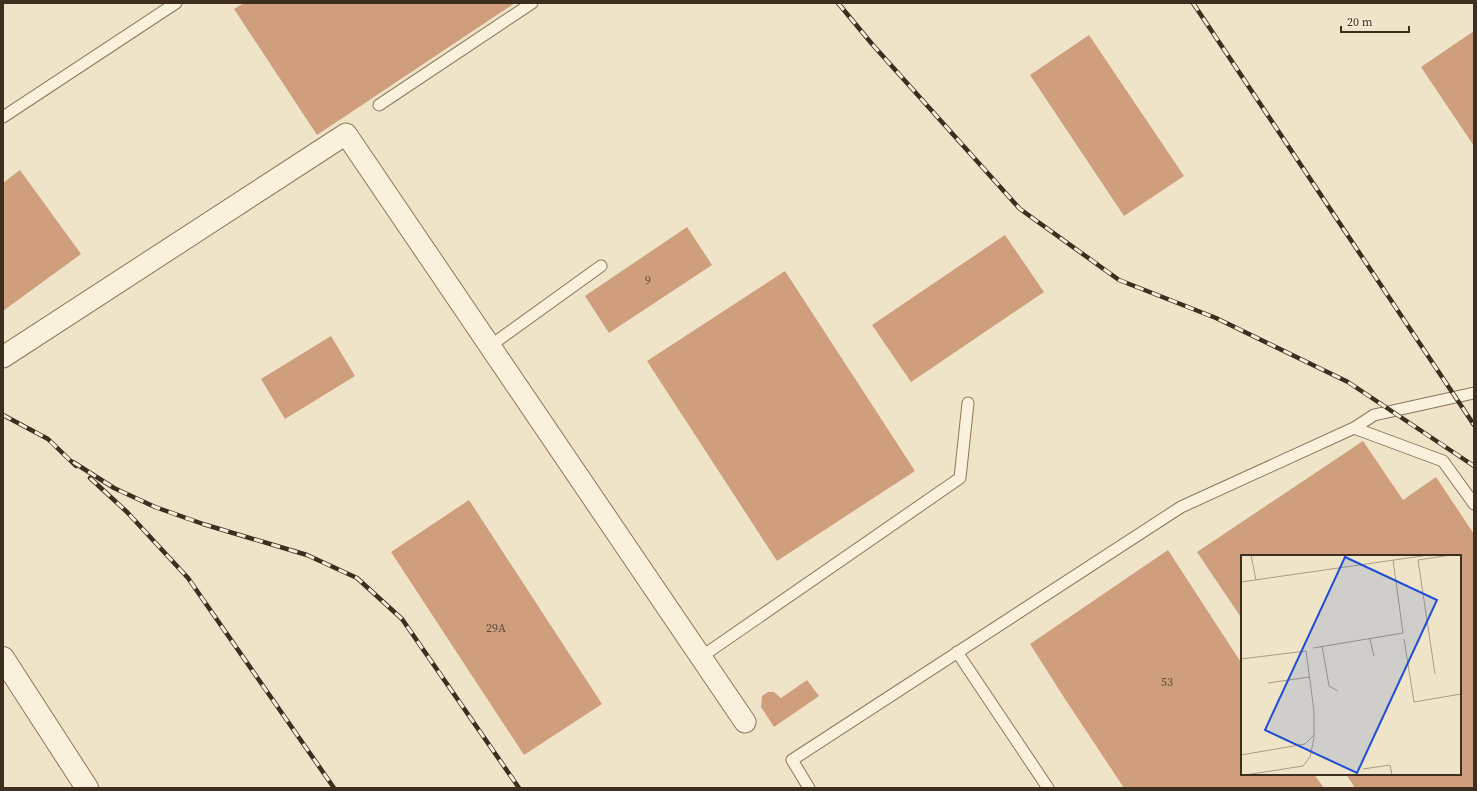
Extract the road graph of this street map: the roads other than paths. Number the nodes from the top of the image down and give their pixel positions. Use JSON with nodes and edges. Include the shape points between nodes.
{"nodes":[{"id":1,"x":176,"y":3,"type":"edge"},
{"id":2,"x":532,"y":3,"type":"edge"},
{"id":3,"x":379,"y":105,"type":"dead end"},
{"id":4,"x":3,"y":117,"type":"edge"},
{"id":5,"x":601,"y":266,"type":"dead end"},
{"id":6,"x":490,"y":346,"type":"junction"},
{"id":7,"x":3,"y":357,"type":"edge"},
{"id":8,"x":1474,"y":393,"type":"edge"},
{"id":9,"x":968,"y":403,"type":"dead end"},
{"id":10,"x":1354,"y":428,"type":"junction"},
{"id":11,"x":1474,"y":504,"type":"edge"},
{"id":12,"x":957,"y":652,"type":"junction"},
{"id":13,"x":701,"y":657,"type":"junction"},
{"id":14,"x":3,"y":658,"type":"edge"},
{"id":15,"x":745,"y":722,"type":"dead end"},
{"id":16,"x":87,"y":788,"type":"edge"},
{"id":17,"x":809,"y":788,"type":"edge"},
{"id":18,"x":1048,"y":788,"type":"edge"}],
"edges":[{"from":1,"to":4,"type":"lane"},
{"from":2,"to":3,"type":"lane"},
{"from":5,"to":6,"type":"lane"},
{"from":6,"to":7,"type":"street","via":[[346,134]]},
{"from":6,"to":13,"type":"street"},
{"from":8,"to":10,"type":"lane","via":[[1374,415]]},
{"from":9,"to":13,"type":"lane","via":[[960,478]]},
{"from":10,"to":11,"type":"lane","via":[[1443,461]]},
{"from":10,"to":12,"type":"lane","via":[[1181,507]]},
{"from":12,"to":17,"type":"lane","via":[[792,760]]},
{"from":12,"to":18,"type":"lane"},
{"from":13,"to":15,"type":"street"},
{"from":14,"to":16,"type":"street"}]}
